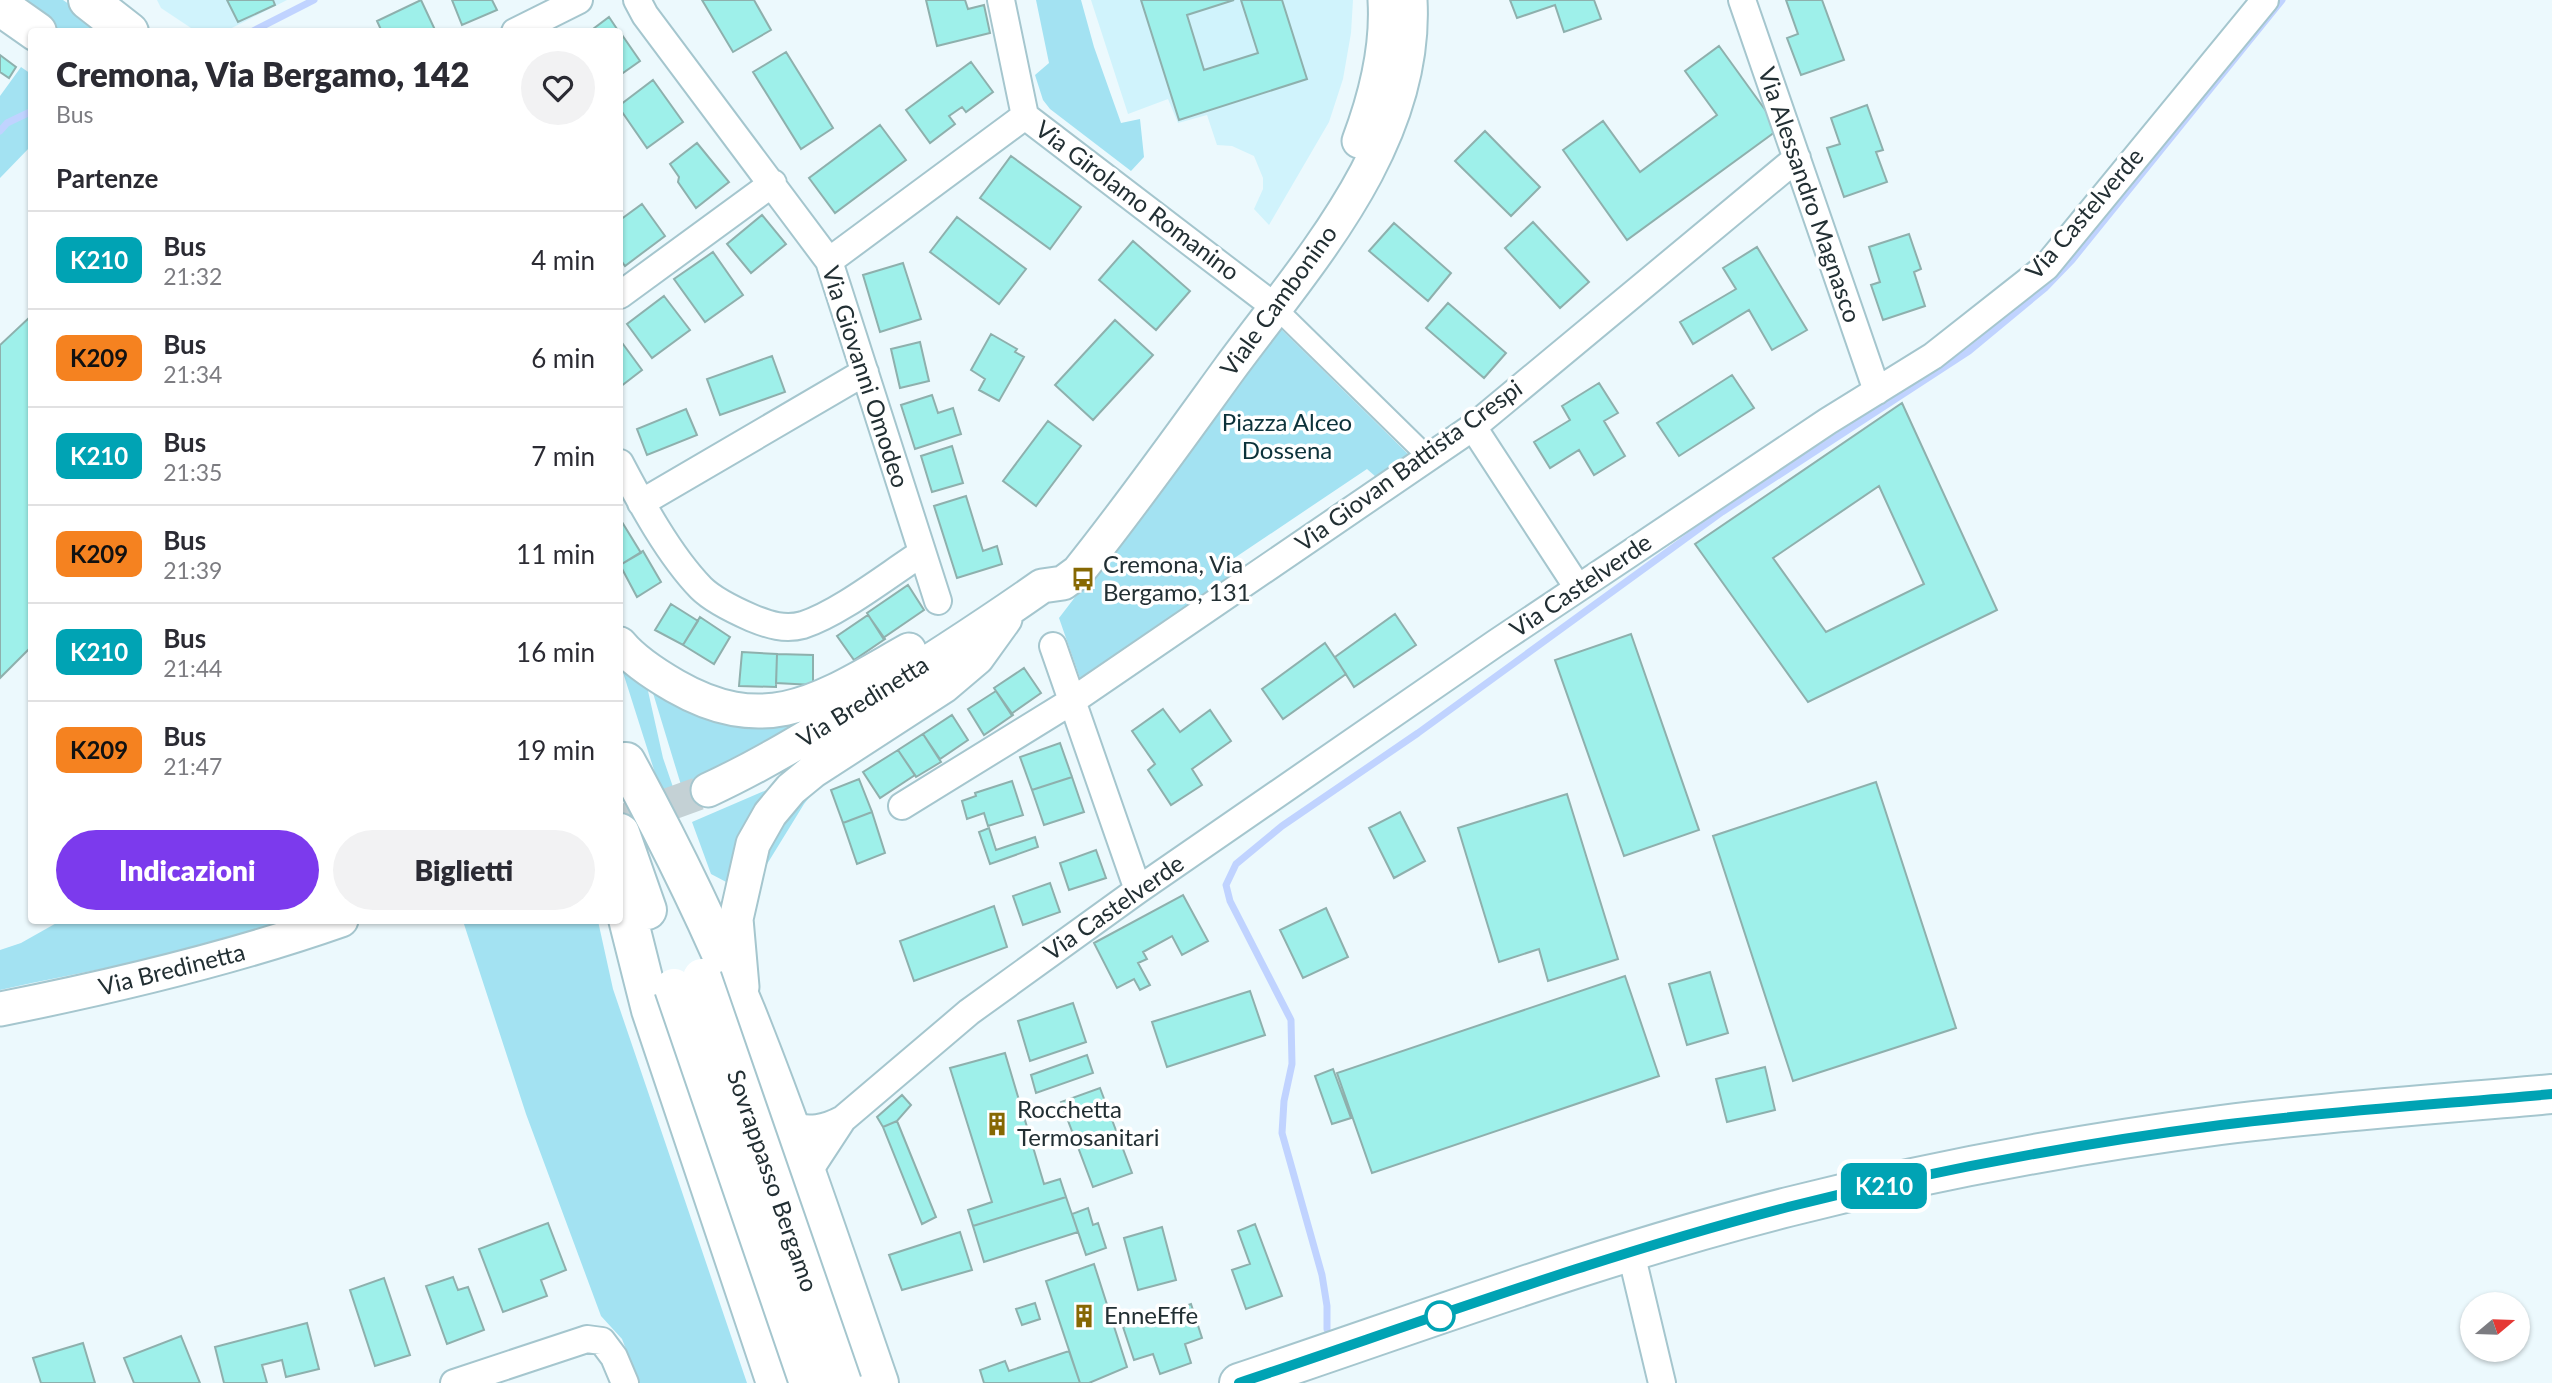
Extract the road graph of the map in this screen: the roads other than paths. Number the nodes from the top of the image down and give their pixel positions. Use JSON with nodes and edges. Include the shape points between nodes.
{"nodes":[{"id":1,"x":88,"y":0,"type":"edge"},
{"id":2,"x":579,"y":0,"type":"edge"},
{"id":3,"x":637,"y":0,"type":"edge"},
{"id":4,"x":1001,"y":0,"type":"edge"},
{"id":5,"x":1385,"y":0,"type":"edge"},
{"id":6,"x":1410,"y":0,"type":"edge"},
{"id":7,"x":1742,"y":0,"type":"edge"},
{"id":8,"x":2265,"y":0,"type":"edge"},
{"id":9,"x":0,"y":6,"type":"edge"},
{"id":10,"x":31,"y":28,"type":"edge"},
{"id":11,"x":124,"y":28,"type":"edge"},
{"id":12,"x":523,"y":28,"type":"edge"},
{"id":13,"x":1026,"y":116,"type":"junction"},
{"id":14,"x":1797,"y":158,"type":"junction"},
{"id":15,"x":772,"y":183,"type":"junction"},
{"id":16,"x":829,"y":261,"type":"junction"},
{"id":17,"x":623,"y":293,"type":"edge"},
{"id":18,"x":1267,"y":300,"type":"junction"},
{"id":19,"x":865,"y":372,"type":"junction"},
{"id":20,"x":1877,"y":391,"type":"junction"},
{"id":21,"x":1473,"y":427,"type":"junction"},
{"id":22,"x":1428,"y":457,"type":"junction"},
{"id":23,"x":623,"y":469,"type":"edge"},
{"id":24,"x":641,"y":503,"type":"junction"},
{"id":25,"x":922,"y":552,"type":"junction"},
{"id":26,"x":1578,"y":588,"type":"junction"},
{"id":27,"x":938,"y":601,"type":"dead end"},
{"id":28,"x":1014,"y":606,"type":"junction"},
{"id":29,"x":1053,"y":646,"type":"dead end"},
{"id":30,"x":623,"y":647,"type":"edge"},
{"id":31,"x":1072,"y":701,"type":"junction"},
{"id":32,"x":623,"y":753,"type":"edge"},
{"id":33,"x":708,"y":790,"type":"tunnel mouth"},
{"id":34,"x":902,"y":807,"type":"dead end"},
{"id":35,"x":623,"y":840,"type":"edge"},
{"id":36,"x":1138,"y":890,"type":"junction"},
{"id":37,"x":623,"y":899,"type":"edge"},
{"id":38,"x":330,"y":924,"type":"edge"},
{"id":39,"x":688,"y":983,"type":"junction"},
{"id":40,"x":0,"y":1009,"type":"edge"},
{"id":41,"x":745,"y":1011,"type":"junction"},
{"id":42,"x":2552,"y":1094,"type":"edge"},
{"id":43,"x":843,"y":1119,"type":"junction"},
{"id":44,"x":789,"y":1126,"type":"junction"},
{"id":45,"x":807,"y":1174,"type":"junction"},
{"id":46,"x":1631,"y":1253,"type":"junction"},
{"id":47,"x":856,"y":1318,"type":"junction"},
{"id":48,"x":770,"y":1367,"type":"edge"},
{"id":49,"x":454,"y":1383,"type":"edge"},
{"id":50,"x":625,"y":1383,"type":"edge"},
{"id":51,"x":809,"y":1383,"type":"edge"},
{"id":52,"x":842,"y":1383,"type":"edge"},
{"id":53,"x":878,"y":1383,"type":"edge"},
{"id":54,"x":1239,"y":1383,"type":"edge"},
{"id":55,"x":1662,"y":1383,"type":"edge"}],
"edges":[{"from":1,"to":11,"type":"main road"},
{"from":2,"to":12,"type":"street"},
{"from":3,"to":15,"type":"street","name":"Via Giovanni Omodeo"},
{"from":4,"to":13,"type":"street","name":"Via Girolamo Romanino"},
{"from":5,"to":18,"type":"street","name":"Viale Cambonino","via":[[1382,62],[1353,157]]},
{"from":6,"to":18,"type":"street","name":"Viale Cambonino","via":[[1407,64],[1393,114],[1370,168],[1349,204]]},
{"from":7,"to":14,"type":"street","name":"Via Alessandro Magnasco"},
{"from":8,"to":20,"type":"street","name":"Via Castelverde","via":[[2046,267],[1933,356]]},
{"from":9,"to":10,"type":"main road"},
{"from":13,"to":16,"type":"street"},
{"from":13,"to":18,"type":"street","name":"Via Girolamo Romanino"},
{"from":14,"to":20,"type":"street","name":"Via Alessandro Magnasco"},
{"from":14,"to":21,"type":"street","name":"Via Giovan Battista Crespi"},
{"from":15,"to":16,"type":"street","name":"Via Giovanni Omodeo"},
{"from":15,"to":17,"type":"street"},
{"from":16,"to":19,"type":"street","name":"Via Giovanni Omodeo"},
{"from":18,"to":22,"type":"street"},
{"from":18,"to":28,"type":"street","name":"Viale Cambonino","via":[[1078,572],[1063,583],[1042,586]]},
{"from":19,"to":24,"type":"street"},
{"from":19,"to":25,"type":"street","name":"Via Giovanni Omodeo"},
{"from":20,"to":26,"type":"street","name":"Via Castelverde"},
{"from":21,"to":22,"type":"street","name":"Via Giovan Battista Crespi"},
{"from":21,"to":26,"type":"street"},
{"from":22,"to":31,"type":"street","name":"Via Giovan Battista Crespi"},
{"from":23,"to":24,"type":"street"},
{"from":24,"to":25,"type":"street","via":[[702,589],[743,614],[784,628],[831,612]]},
{"from":25,"to":27,"type":"street","name":"Via Giovanni Omodeo"},
{"from":26,"to":36,"type":"street","name":"Via Castelverde"},
{"from":28,"to":30,"type":"street","via":[[958,623],[834,692],[786,710],[743,710],[698,699],[659,677]]},
{"from":28,"to":33,"type":"street","name":"Via Bredinetta","via":[[816,732]]},
{"from":28,"to":41,"type":"street","via":[[977,658],[944,686],[813,771],[770,814],[753,844],[736,919]]},
{"from":29,"to":31,"type":"street"},
{"from":31,"to":34,"type":"street","name":"Via Giovan Battista Crespi"},
{"from":31,"to":36,"type":"street"},
{"from":32,"to":39,"type":"main road","via":[[655,853]]},
{"from":32,"to":41,"type":"main road","via":[[669,842]]},
{"from":35,"to":39,"type":"main road"},
{"from":36,"to":43,"type":"street","name":"Via Castelverde","via":[[969,1012]]},
{"from":37,"to":48,"type":"main road","via":[[651,1010]]},
{"from":38,"to":40,"type":"street","name":"Via Bredinetta","via":[[193,967]]},
{"from":39,"to":51,"type":"main road","name":"Sovrappasso Bergamo","bridge":true},
{"from":39,"to":52,"type":"main road","name":"Sovrappasso Bergamo","bridge":true},
{"from":41,"to":44,"type":"main road"},
{"from":42,"to":46,"type":"main road","via":[[2223,1125],[2054,1150],[1787,1208]]},
{"from":43,"to":44,"type":"street","name":"Via Castelverde","via":[[810,1131]]},
{"from":43,"to":45,"type":"street","name":"Via Castelverde"},
{"from":44,"to":45,"type":"main road"},
{"from":45,"to":47,"type":"main road"},
{"from":46,"to":54,"type":"main road"},
{"from":46,"to":55,"type":"street"},
{"from":47,"to":48,"type":"main road","via":[[840,1348],[811,1363]]},
{"from":47,"to":53,"type":"main road"},
{"from":49,"to":50,"type":"street","via":[[587,1339],[603,1340]]}]}
